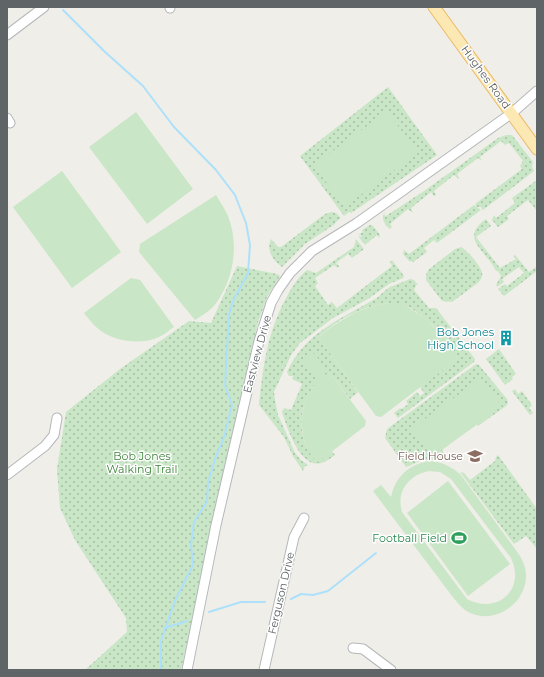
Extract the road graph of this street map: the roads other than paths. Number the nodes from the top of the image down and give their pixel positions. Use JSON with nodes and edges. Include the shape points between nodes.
{"nodes":[{"id":1,"x":44,"y":7,"type":"edge"},
{"id":2,"x":434,"y":7,"type":"edge"},
{"id":3,"x":7,"y":35,"type":"edge"},
{"id":4,"x":537,"y":91,"type":"edge"},
{"id":5,"x":512,"y":113,"type":"junction"},
{"id":6,"x":537,"y":149,"type":"edge"},
{"id":7,"x":57,"y":418,"type":"dead end"},
{"id":8,"x":7,"y":475,"type":"edge"},
{"id":9,"x":304,"y":518,"type":"dead end"},
{"id":10,"x":353,"y":648,"type":"dead end"},
{"id":11,"x":187,"y":670,"type":"edge"},
{"id":12,"x":264,"y":670,"type":"edge"},
{"id":13,"x":391,"y":670,"type":"edge"}],
"edges":[{"from":1,"to":3,"type":"street"},
{"from":2,"to":5,"type":"main road","name":"Hughes Road"},
{"from":4,"to":5,"type":"street","name":"Eastview Drive"},
{"from":5,"to":6,"type":"main road","name":"Hughes Road"},
{"from":5,"to":11,"type":"street","name":"Eastview Drive","via":[[357,223],[312,251],[300,261],[278,290],[271,303],[259,341],[216,525]]},
{"from":7,"to":8,"type":"street","via":[[54,435],[45,446]]},
{"from":9,"to":12,"type":"street","name":"Ferguson Drive","via":[[294,537]]},
{"from":10,"to":13,"type":"street","via":[[363,649]]}]}
